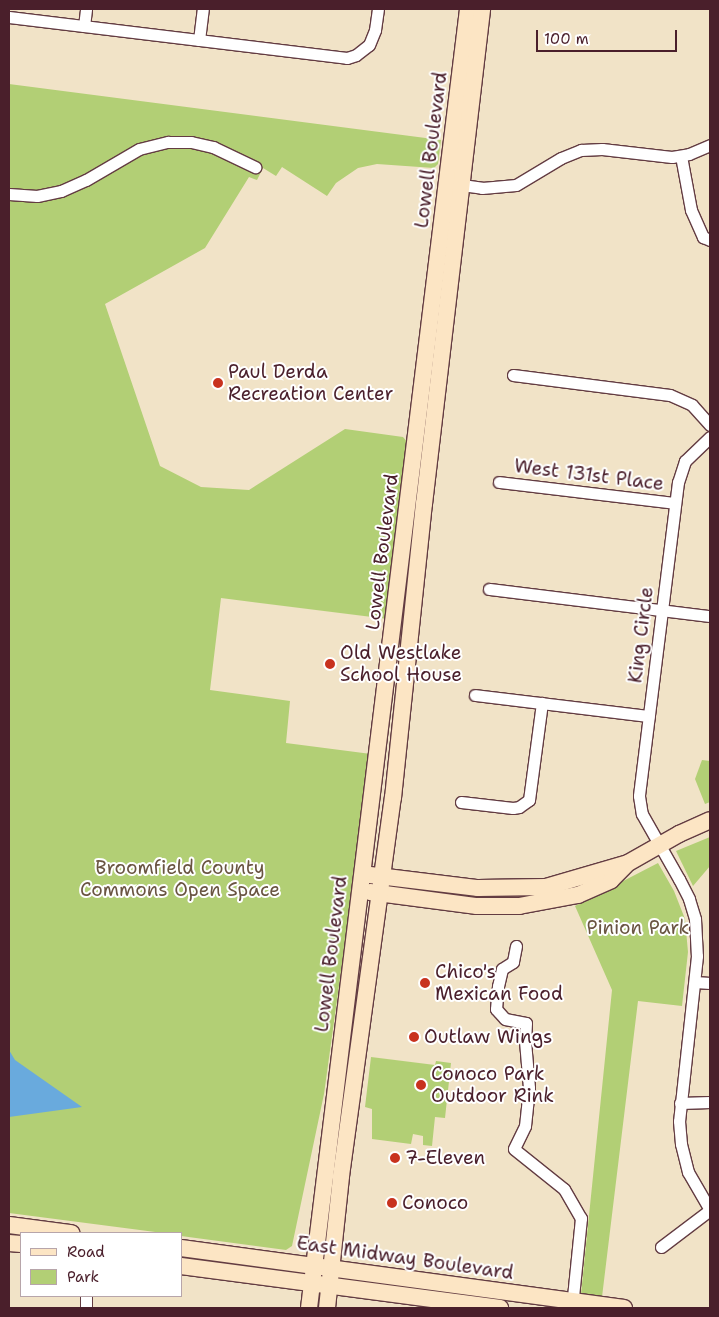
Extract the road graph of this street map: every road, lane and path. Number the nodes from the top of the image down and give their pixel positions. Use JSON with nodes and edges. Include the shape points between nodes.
{"nodes":[{"id":1,"x":86,"y":9,"type":"edge"},
{"id":2,"x":203,"y":9,"type":"edge"},
{"id":3,"x":378,"y":9,"type":"edge"},
{"id":4,"x":468,"y":9,"type":"edge"},
{"id":5,"x":482,"y":9,"type":"edge"},
{"id":6,"x":9,"y":17,"type":"edge"},
{"id":7,"x":84,"y":26,"type":"junction"},
{"id":8,"x":199,"y":40,"type":"junction"},
{"id":9,"x":710,"y":145,"type":"edge"},
{"id":10,"x":681,"y":156,"type":"junction"},
{"id":11,"x":255,"y":167,"type":"dead end"},
{"id":12,"x":454,"y":184,"type":"junction"},
{"id":13,"x":9,"y":194,"type":"edge"},
{"id":14,"x":710,"y":240,"type":"edge"},
{"id":15,"x":514,"y":375,"type":"dead end"},
{"id":16,"x":710,"y":425,"type":"edge"},
{"id":17,"x":416,"y":433,"type":"junction"},
{"id":18,"x":710,"y":437,"type":"edge"},
{"id":19,"x":500,"y":482,"type":"dead end"},
{"id":20,"x":675,"y":503,"type":"junction"},
{"id":21,"x":424,"y":504,"type":"junction"},
{"id":22,"x":489,"y":590,"type":"dead end"},
{"id":23,"x":661,"y":610,"type":"junction"},
{"id":24,"x":710,"y":616,"type":"edge"},
{"id":25,"x":475,"y":695,"type":"dead end"},
{"id":26,"x":542,"y":703,"type":"junction"},
{"id":27,"x":649,"y":716,"type":"junction"},
{"id":28,"x":461,"y":802,"type":"dead end"},
{"id":29,"x":710,"y":820,"type":"edge"},
{"id":30,"x":660,"y":845,"type":"junction"},
{"id":31,"x":628,"y":863,"type":"junction"},
{"id":32,"x":361,"y":874,"type":"junction"},
{"id":33,"x":381,"y":877,"type":"junction"},
{"id":34,"x":358,"y":890,"type":"junction"},
{"id":35,"x":379,"y":893,"type":"junction"},
{"id":36,"x":354,"y":929,"type":"junction"},
{"id":37,"x":516,"y":946,"type":"dead end"},
{"id":38,"x":695,"y":982,"type":"junction"},
{"id":39,"x":710,"y":983,"type":"edge"},
{"id":40,"x":366,"y":993,"type":"junction"},
{"id":41,"x":710,"y":1102,"type":"edge"},
{"id":42,"x":680,"y":1103,"type":"junction"},
{"id":43,"x":710,"y":1210,"type":"edge"},
{"id":44,"x":9,"y":1225,"type":"edge"},
{"id":45,"x":64,"y":1232,"type":"edge"},
{"id":46,"x":182,"y":1248,"type":"edge"},
{"id":47,"x":662,"y":1248,"type":"dead end"},
{"id":48,"x":182,"y":1266,"type":"edge"},
{"id":49,"x":313,"y":1266,"type":"junction"},
{"id":50,"x":331,"y":1269,"type":"junction"},
{"id":51,"x":312,"y":1283,"type":"junction"},
{"id":52,"x":330,"y":1286,"type":"junction"},
{"id":53,"x":572,"y":1305,"type":"edge"},
{"id":54,"x":308,"y":1308,"type":"edge"},
{"id":55,"x":327,"y":1308,"type":"edge"},
{"id":56,"x":500,"y":1308,"type":"edge"},
{"id":57,"x":624,"y":1308,"type":"edge"}],
"edges":[{"from":1,"to":7,"type":"street"},
{"from":2,"to":8,"type":"street"},
{"from":3,"to":8,"type":"street","via":[[366,56],[339,58]]},
{"from":4,"to":12,"type":"main road","name":"Lowell Boulevard"},
{"from":5,"to":12,"type":"main road","name":"Lowell Boulevard"},
{"from":6,"to":7,"type":"street"},
{"from":7,"to":8,"type":"street"},
{"from":9,"to":10,"type":"street"},
{"from":10,"to":12,"type":"street","via":[[586,149],[562,158],[516,185],[493,188]]},
{"from":10,"to":14,"type":"street","via":[[691,210],[703,237]]},
{"from":11,"to":13,"type":"street","via":[[213,147],[191,142],[168,142],[139,149],[66,189],[43,195]]},
{"from":12,"to":17,"type":"main road","name":"Lowell Boulevard"},
{"from":12,"to":21,"type":"main road","name":"Lowell Boulevard"},
{"from":15,"to":16,"type":"street","via":[[670,395],[692,405]]},
{"from":17,"to":21,"type":"main road","via":[[425,436],[426,441],[422,482]]},
{"from":17,"to":32,"type":"main road","name":"Lowell Boulevard"},
{"from":18,"to":20,"type":"street","name":"King Circle","via":[[685,461]]},
{"from":19,"to":20,"type":"street","name":"West 131st Place"},
{"from":20,"to":23,"type":"street","name":"King Circle"},
{"from":21,"to":33,"type":"main road","name":"Lowell Boulevard","via":[[393,798]]},
{"from":22,"to":23,"type":"street"},
{"from":23,"to":24,"type":"street"},
{"from":23,"to":27,"type":"street","name":"King Circle"},
{"from":25,"to":26,"type":"street"},
{"from":26,"to":27,"type":"street"},
{"from":26,"to":28,"type":"street","via":[[529,800],[513,808]]},
{"from":27,"to":30,"type":"street","name":"King Circle","via":[[640,806]]},
{"from":29,"to":30,"type":"main road"},
{"from":30,"to":31,"type":"main road"},
{"from":30,"to":38,"type":"street","name":"King Circle","via":[[691,906],[697,934]]},
{"from":31,"to":33,"type":"main road","via":[[570,881],[528,889],[478,888]]},
{"from":31,"to":35,"type":"main road","via":[[611,880],[578,895],[519,906],[478,906]]},
{"from":32,"to":33,"type":"main road"},
{"from":32,"to":34,"type":"main road","name":"Lowell Boulevard"},
{"from":33,"to":35,"type":"main road","name":"Lowell Boulevard"},
{"from":34,"to":35,"type":"main road"},
{"from":34,"to":36,"type":"main road","name":"Lowell Boulevard"},
{"from":35,"to":40,"type":"main road","name":"Lowell Boulevard"},
{"from":36,"to":40,"type":"main road","via":[[357,983],[360,991]]},
{"from":36,"to":49,"type":"main road","name":"Lowell Boulevard"},
{"from":37,"to":53,"type":"street","via":[[513,962],[502,969],[496,1009],[505,1019],[526,1023],[529,1088],[525,1126],[514,1149],[564,1189],[581,1218]]},
{"from":38,"to":39,"type":"street"},
{"from":38,"to":42,"type":"street","name":"King Circle"},
{"from":40,"to":50,"type":"main road","name":"Lowell Boulevard"},
{"from":41,"to":42,"type":"street"},
{"from":42,"to":43,"type":"street","name":"King Circle","via":[[683,1156],[691,1179]]},
{"from":43,"to":47,"type":"street"},
{"from":44,"to":45,"type":"main road"},
{"from":46,"to":49,"type":"main road","name":"East Midway Boulevard"},
{"from":48,"to":51,"type":"main road","name":"East Midway Boulevard"},
{"from":49,"to":50,"type":"main road","name":"East Midway Boulevard"},
{"from":49,"to":51,"type":"main road","name":"Lowell Boulevard"},
{"from":50,"to":52,"type":"main road","name":"Lowell Boulevard"},
{"from":50,"to":53,"type":"main road","name":"East Midway Boulevard"},
{"from":51,"to":52,"type":"main road","name":"East Midway Boulevard"},
{"from":51,"to":54,"type":"main road","name":"Lowell Boulevard"},
{"from":52,"to":55,"type":"main road","name":"Lowell Boulevard"},
{"from":52,"to":56,"type":"main road","name":"East Midway Boulevard"},
{"from":53,"to":57,"type":"main road","name":"East Midway Boulevard"}]}
